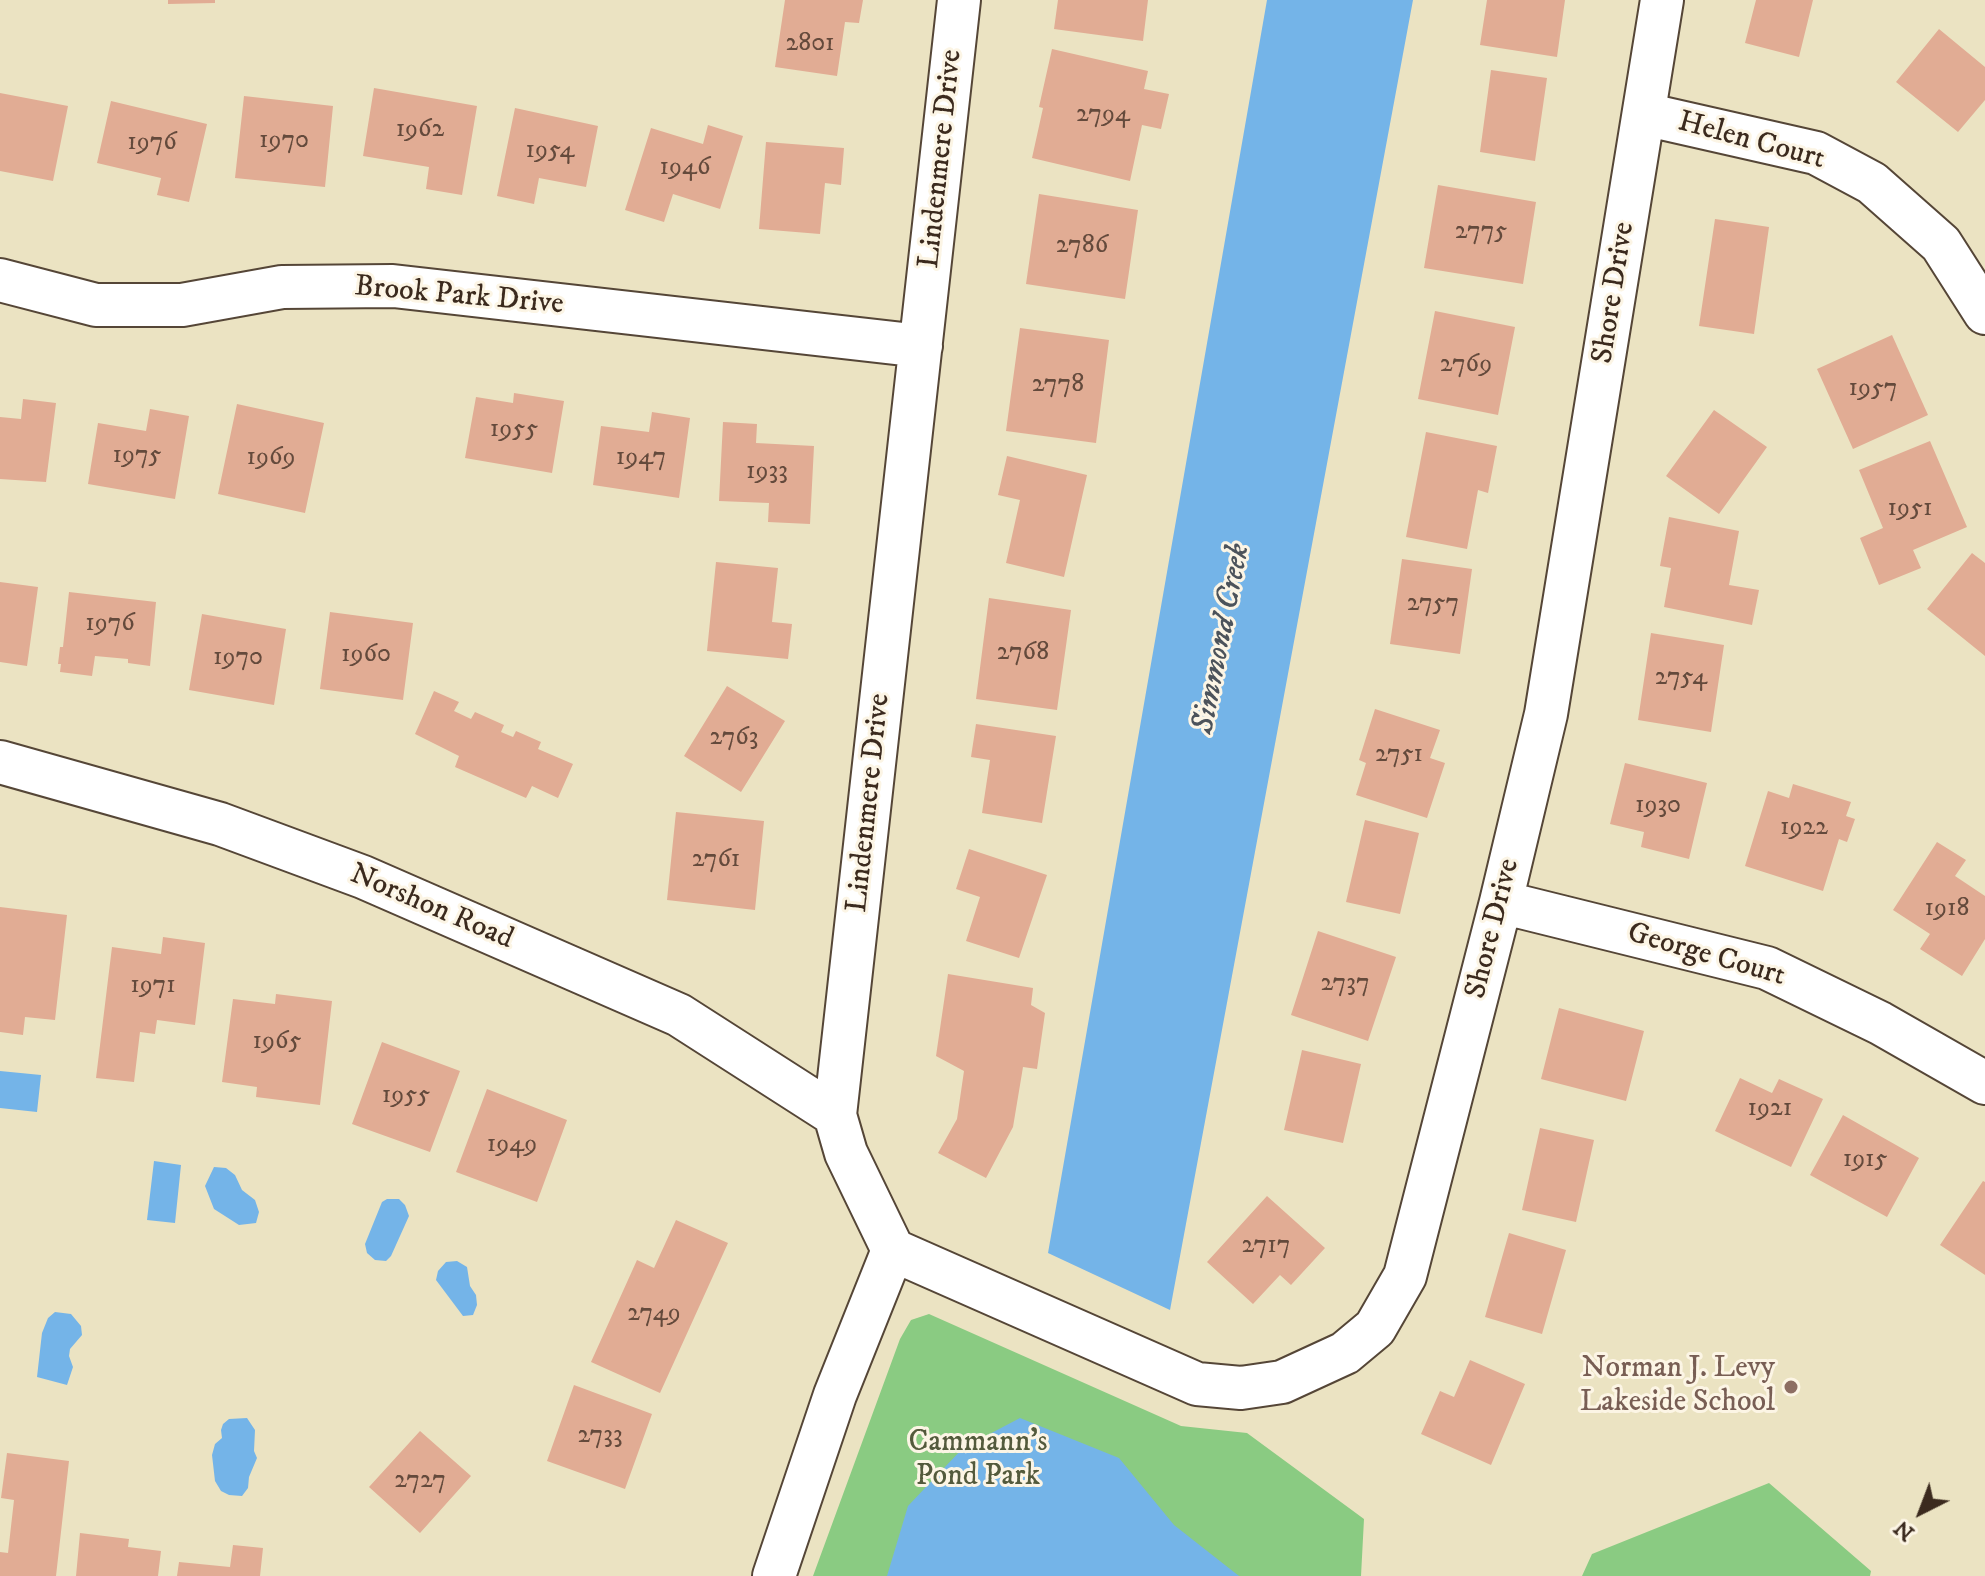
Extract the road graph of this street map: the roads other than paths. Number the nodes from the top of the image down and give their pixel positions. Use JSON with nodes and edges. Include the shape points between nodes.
{"nodes":[{"id":1,"x":959,"y":0,"type":"edge"},
{"id":2,"x":1662,"y":0,"type":"edge"},
{"id":3,"x":1644,"y":114,"type":"junction"},
{"id":4,"x":0,"y":280,"type":"edge"},
{"id":5,"x":1985,"y":313,"type":"edge"},
{"id":6,"x":921,"y":346,"type":"junction"},
{"id":7,"x":0,"y":762,"type":"edge"},
{"id":8,"x":1501,"y":902,"type":"junction"},
{"id":9,"x":1985,"y":1083,"type":"edge"},
{"id":10,"x":835,"y":1115,"type":"junction"},
{"id":11,"x":893,"y":1250,"type":"junction"},
{"id":12,"x":774,"y":1576,"type":"edge"}],
"edges":[{"from":1,"to":6,"type":"street","name":"Lindenmere Drive"},
{"from":2,"to":3,"type":"street","name":"Shore Drive"},
{"from":3,"to":5,"type":"street","name":"Helen Court","via":[[1816,153],[1872,183],[1941,244]]},
{"from":3,"to":8,"type":"street","name":"Shore Drive","via":[[1546,714]]},
{"from":4,"to":6,"type":"street","name":"Brook Park Drive","via":[[96,305],[182,305],[282,287],[393,286]]},
{"from":6,"to":10,"type":"street","name":"Lindenmere Drive"},
{"from":7,"to":10,"type":"street","name":"Norshon Road","via":[[220,824],[363,877],[679,1015]]},
{"from":8,"to":9,"type":"street","name":"George Court","via":[[1767,968],[1880,1023]]},
{"from":8,"to":11,"type":"street","name":"Shore Drive","via":[[1405,1276],[1375,1328],[1345,1353],[1282,1382],[1241,1388],[1197,1384]]},
{"from":10,"to":11,"type":"street","name":"Lindenmere Drive","via":[[846,1153]]},
{"from":11,"to":12,"type":"street","via":[[835,1395]]}]}
